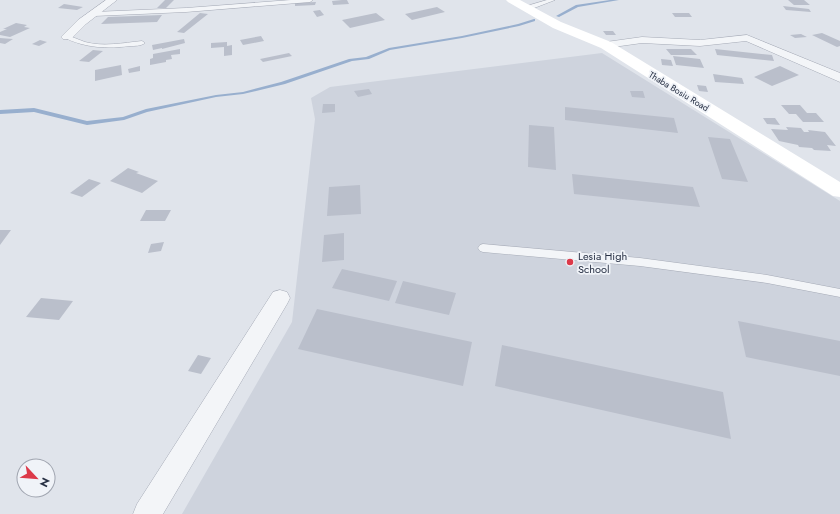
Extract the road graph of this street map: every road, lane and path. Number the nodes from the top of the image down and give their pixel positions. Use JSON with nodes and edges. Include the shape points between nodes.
{"nodes":[{"id":1,"x":112,"y":0,"type":"edge"},
{"id":2,"x":310,"y":0,"type":"edge"},
{"id":3,"x":512,"y":0,"type":"edge"},
{"id":4,"x":552,"y":0,"type":"edge"},
{"id":5,"x":527,"y":9,"type":"junction"},
{"id":6,"x":94,"y":14,"type":"junction"},
{"id":7,"x":67,"y":37,"type":"joint"},
{"id":8,"x":142,"y":43,"type":"dead end"},
{"id":9,"x":606,"y":45,"type":"junction"},
{"id":10,"x":837,"y":75,"type":"edge"},
{"id":11,"x":840,"y":191,"type":"edge"},
{"id":12,"x":483,"y":248,"type":"dead end"},
{"id":13,"x":840,"y":292,"type":"edge"},
{"id":14,"x":280,"y":298,"type":"dead end"},
{"id":15,"x":147,"y":514,"type":"edge"}],
"edges":[{"from":1,"to":6,"type":"street"},
{"from":2,"to":6,"type":"lane"},
{"from":3,"to":5,"type":"street","name":"Thaba Bosiu Road"},
{"from":4,"to":5,"type":"lane"},
{"from":5,"to":9,"type":"street","name":"Thaba Bosiu Road","via":[[557,25]]},
{"from":6,"to":7,"type":"street"},
{"from":7,"to":8,"type":"lane","via":[[76,42],[94,45]]},
{"from":9,"to":10,"type":"street","via":[[642,40],[700,43],[747,38]]},
{"from":9,"to":11,"type":"street","name":"Thaba Bosiu Road"},
{"from":12,"to":13,"type":"lane","via":[[640,262],[767,279]]},
{"from":14,"to":15,"type":"street"}]}
